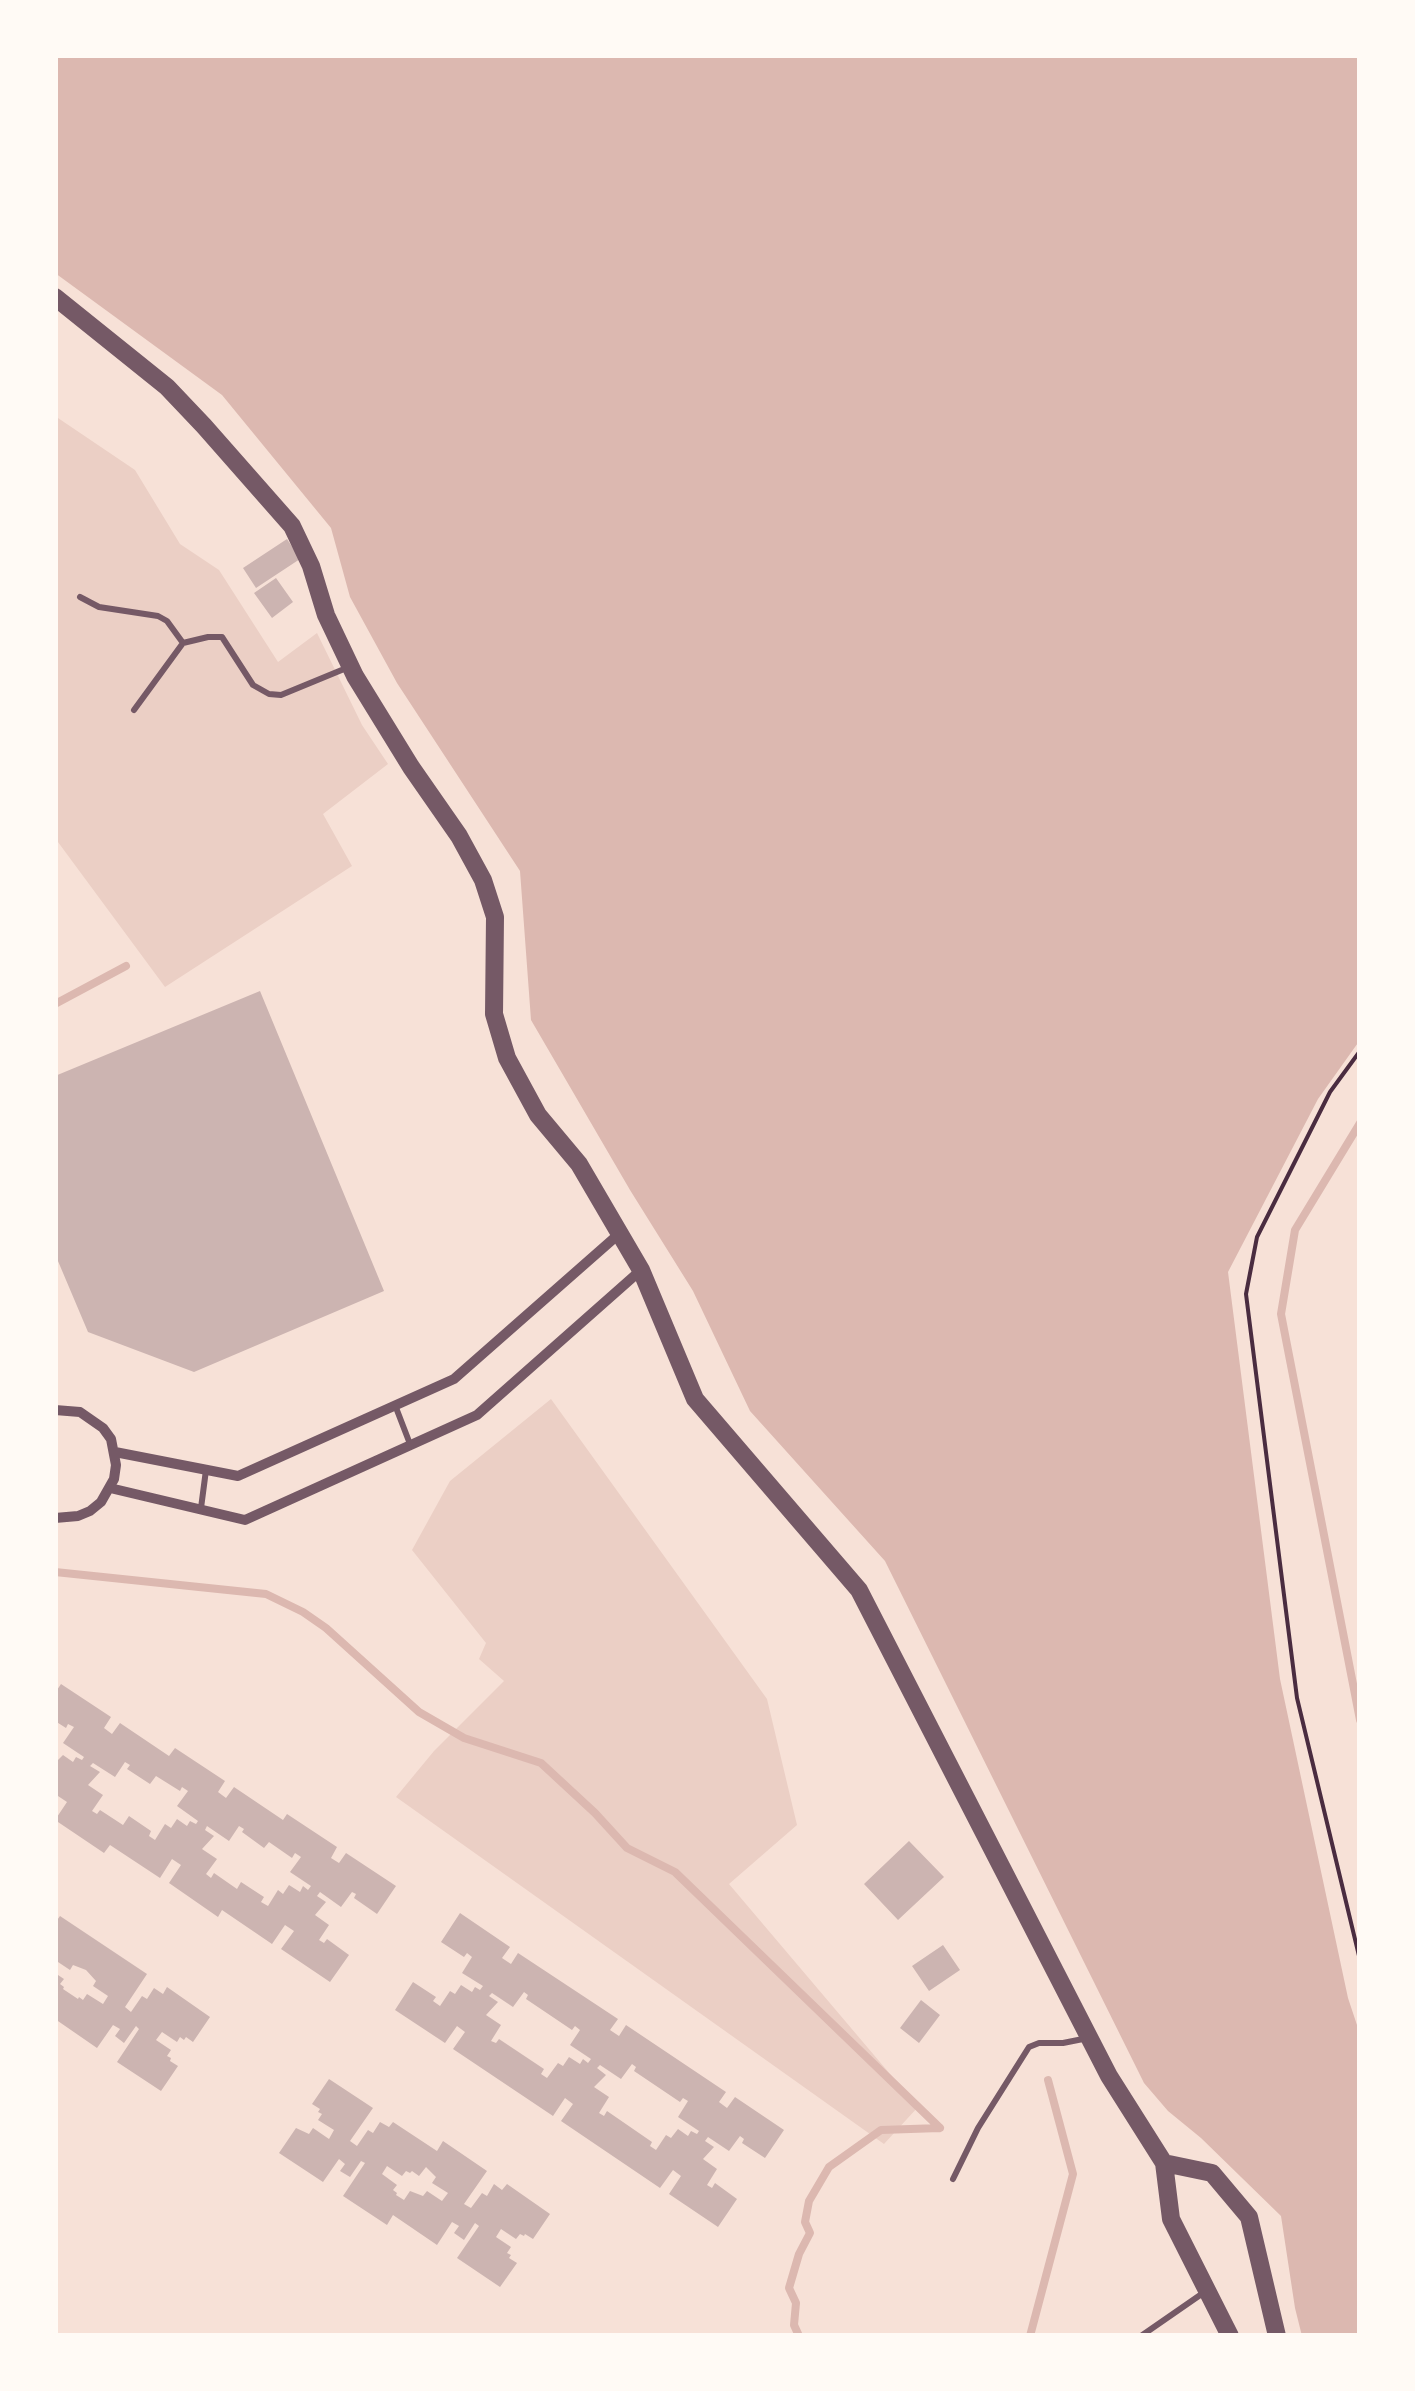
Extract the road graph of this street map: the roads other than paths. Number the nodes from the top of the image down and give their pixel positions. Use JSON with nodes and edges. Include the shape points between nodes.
{"nodes":[{"id":1,"x":55,"y":297,"type":"edge"},
{"id":2,"x":80,"y":597,"type":"dead end"},
{"id":3,"x":183,"y":643,"type":"junction"},
{"id":4,"x":350,"y":666,"type":"junction"},
{"id":5,"x":134,"y":710,"type":"dead end"},
{"id":6,"x":620,"y":1233,"type":"junction"},
{"id":7,"x":641,"y":1270,"type":"junction"},
{"id":8,"x":55,"y":1398,"type":"edge"},
{"id":9,"x":395,"y":1405,"type":"junction"},
{"id":10,"x":59,"y":1410,"type":"edge"},
{"id":11,"x":410,"y":1445,"type":"junction"},
{"id":12,"x":115,"y":1452,"type":"junction"},
{"id":13,"x":206,"y":1470,"type":"junction"},
{"id":14,"x":110,"y":1488,"type":"junction"},
{"id":15,"x":201,"y":1510,"type":"junction"},
{"id":16,"x":55,"y":1518,"type":"edge"},
{"id":17,"x":1089,"y":2038,"type":"junction"},
{"id":18,"x":1164,"y":2163,"type":"junction"},
{"id":19,"x":953,"y":2180,"type":"dead end"},
{"id":20,"x":1207,"y":2290,"type":"junction"},
{"id":21,"x":1142,"y":2336,"type":"edge"},
{"id":22,"x":1230,"y":2336,"type":"edge"},
{"id":23,"x":1278,"y":2336,"type":"edge"}],
"edges":[{"from":1,"to":4,"type":"street","via":[[167,387],[292,526]]},
{"from":2,"to":3,"type":"lane","via":[[167,620]]},
{"from":3,"to":4,"type":"lane","via":[[222,637],[253,684],[269,694]]},
{"from":3,"to":5,"type":"lane"},
{"from":4,"to":6,"type":"street","via":[[483,880],[496,916],[494,1014],[507,1058]]},
{"from":6,"to":7,"type":"street"},
{"from":6,"to":9,"type":"street","via":[[454,1379]]},
{"from":7,"to":11,"type":"street","via":[[477,1415]]},
{"from":7,"to":17,"type":"street","via":[[695,1399],[859,1590]]},
{"from":8,"to":10,"type":"street"},
{"from":9,"to":11,"type":"lane"},
{"from":9,"to":13,"type":"street","via":[[238,1476]]},
{"from":10,"to":12,"type":"street","via":[[92,1418]]},
{"from":11,"to":15,"type":"street","via":[[244,1520]]},
{"from":12,"to":13,"type":"street"},
{"from":12,"to":14,"type":"street"},
{"from":13,"to":15,"type":"lane"},
{"from":14,"to":15,"type":"street"},
{"from":14,"to":16,"type":"street","via":[[90,1510]]},
{"from":17,"to":18,"type":"street"},
{"from":17,"to":19,"type":"lane","via":[[1029,2048]]},
{"from":18,"to":20,"type":"street","via":[[1171,2219]]},
{"from":18,"to":23,"type":"street","via":[[1212,2173],[1249,2217]]},
{"from":20,"to":21,"type":"lane"},
{"from":20,"to":22,"type":"street"}]}
